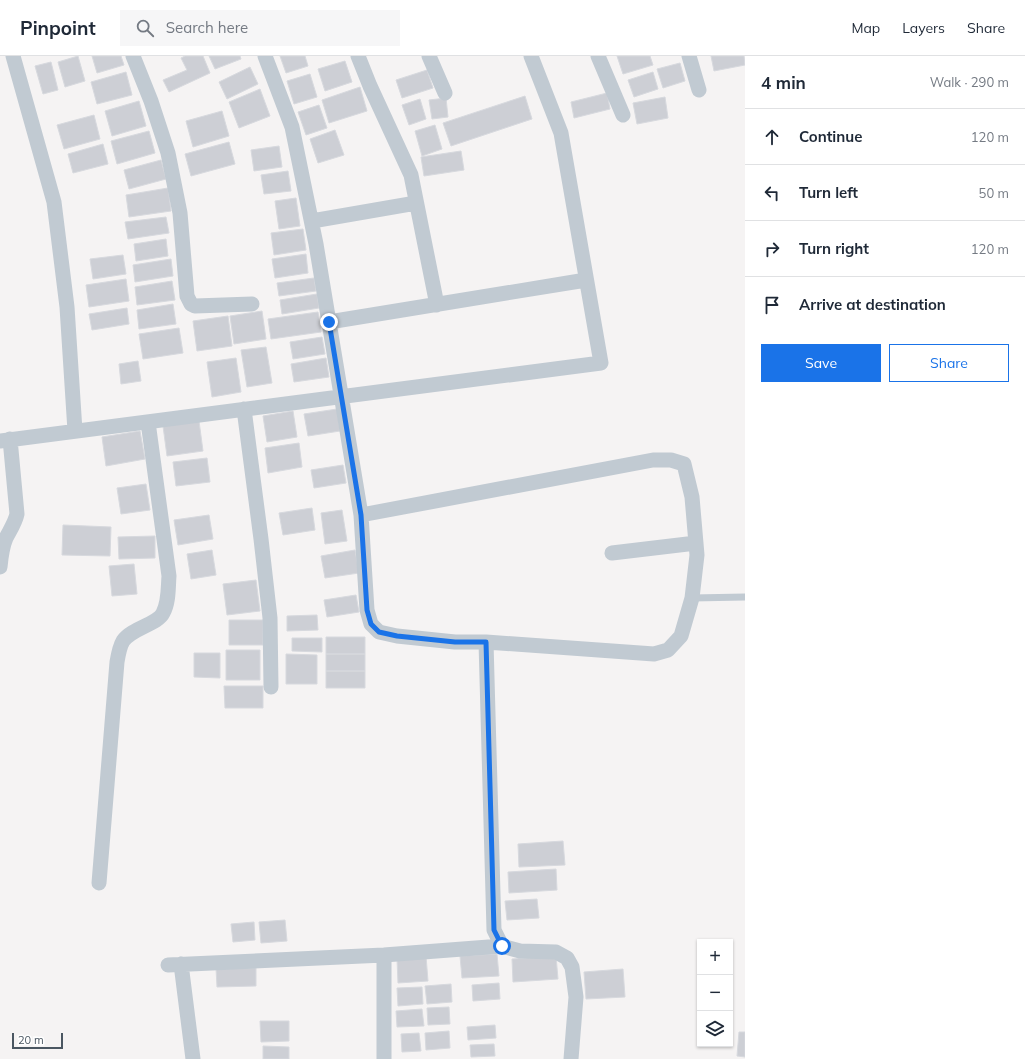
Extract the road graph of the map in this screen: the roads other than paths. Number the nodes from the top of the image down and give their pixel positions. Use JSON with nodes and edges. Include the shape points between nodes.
{"nodes":[{"id":1,"x":13,"y":56,"type":"edge"},
{"id":2,"x":133,"y":56,"type":"edge"},
{"id":3,"x":264,"y":56,"type":"edge"},
{"id":4,"x":358,"y":56,"type":"edge"},
{"id":5,"x":429,"y":56,"type":"edge"},
{"id":6,"x":598,"y":56,"type":"edge"},
{"id":7,"x":689,"y":56,"type":"edge"},
{"id":8,"x":533,"y":57,"type":"edge"},
{"id":9,"x":699,"y":90,"type":"dead end"},
{"id":10,"x":445,"y":93,"type":"dead end"},
{"id":11,"x":623,"y":115,"type":"dead end"},
{"id":12,"x":416,"y":203,"type":"junction"},
{"id":13,"x":312,"y":221,"type":"junction"},
{"id":14,"x":586,"y":280,"type":"junction"},
{"id":15,"x":252,"y":304,"type":"dead end"},
{"id":16,"x":437,"y":305,"type":"junction"},
{"id":17,"x":329,"y":322,"type":"junction"},
{"id":18,"x":342,"y":397,"type":"junction"},
{"id":19,"x":244,"y":409,"type":"junction"},
{"id":20,"x":148,"y":422,"type":"junction"},
{"id":21,"x":75,"y":431,"type":"junction"},
{"id":22,"x":5,"y":440,"type":"edge"},
{"id":23,"x":361,"y":515,"type":"junction"},
{"id":24,"x":696,"y":543,"type":"junction"},
{"id":25,"x":612,"y":553,"type":"dead end"},
{"id":26,"x":0,"y":567,"type":"edge"},
{"id":27,"x":745,"y":597,"type":"edge"},
{"id":28,"x":692,"y":598,"type":"junction"},
{"id":29,"x":486,"y":642,"type":"junction"},
{"id":30,"x":271,"y":687,"type":"dead end"},
{"id":31,"x":98,"y":883,"type":"dead end"},
{"id":32,"x":502,"y":946,"type":"junction"},
{"id":33,"x":384,"y":955,"type":"junction"},
{"id":34,"x":193,"y":1059,"type":"edge"},
{"id":35,"x":384,"y":1059,"type":"edge"},
{"id":36,"x":571,"y":1059,"type":"edge"}],
"edges":[{"from":1,"to":21,"type":"street","via":[[54,202],[66,307]]},
{"from":2,"to":15,"type":"street","via":[[168,153],[180,214],[187,296],[195,306]]},
{"from":3,"to":13,"type":"street","via":[[292,127]]},
{"from":4,"to":12,"type":"street","via":[[411,175]]},
{"from":5,"to":10,"type":"street"},
{"from":6,"to":11,"type":"street"},
{"from":7,"to":9,"type":"street"},
{"from":8,"to":14,"type":"street","via":[[561,133]]},
{"from":12,"to":13,"type":"street"},
{"from":12,"to":16,"type":"street"},
{"from":13,"to":17,"type":"street"},
{"from":14,"to":16,"type":"street"},
{"from":14,"to":18,"type":"street","via":[[601,363]]},
{"from":16,"to":17,"type":"street"},
{"from":17,"to":18,"type":"street"},
{"from":18,"to":19,"type":"street"},
{"from":18,"to":23,"type":"street"},
{"from":19,"to":20,"type":"street"},
{"from":19,"to":30,"type":"street","via":[[270,618]]},
{"from":20,"to":21,"type":"street"},
{"from":20,"to":31,"type":"street","via":[[168,576],[168,600],[163,614],[134,631],[123,641],[117,662]]},
{"from":21,"to":22,"type":"street"},
{"from":22,"to":26,"type":"street","via":[[17,514],[5,539]]},
{"from":23,"to":24,"type":"street","via":[[653,460],[671,460],[684,464],[692,497]]},
{"from":23,"to":29,"type":"street","via":[[367,610],[371,624],[379,632],[397,636],[455,642]]},
{"from":24,"to":25,"type":"street"},
{"from":24,"to":28,"type":"street"},
{"from":27,"to":28,"type":"lane"},
{"from":28,"to":29,"type":"street","via":[[681,636],[668,650],[654,654]]},
{"from":29,"to":32,"type":"street","via":[[494,930]]},
{"from":32,"to":33,"type":"street"},
{"from":32,"to":36,"type":"street","via":[[556,952],[567,958],[572,967],[576,997]]},
{"from":33,"to":34,"type":"street","via":[[175,964]]},
{"from":33,"to":35,"type":"street"}]}
